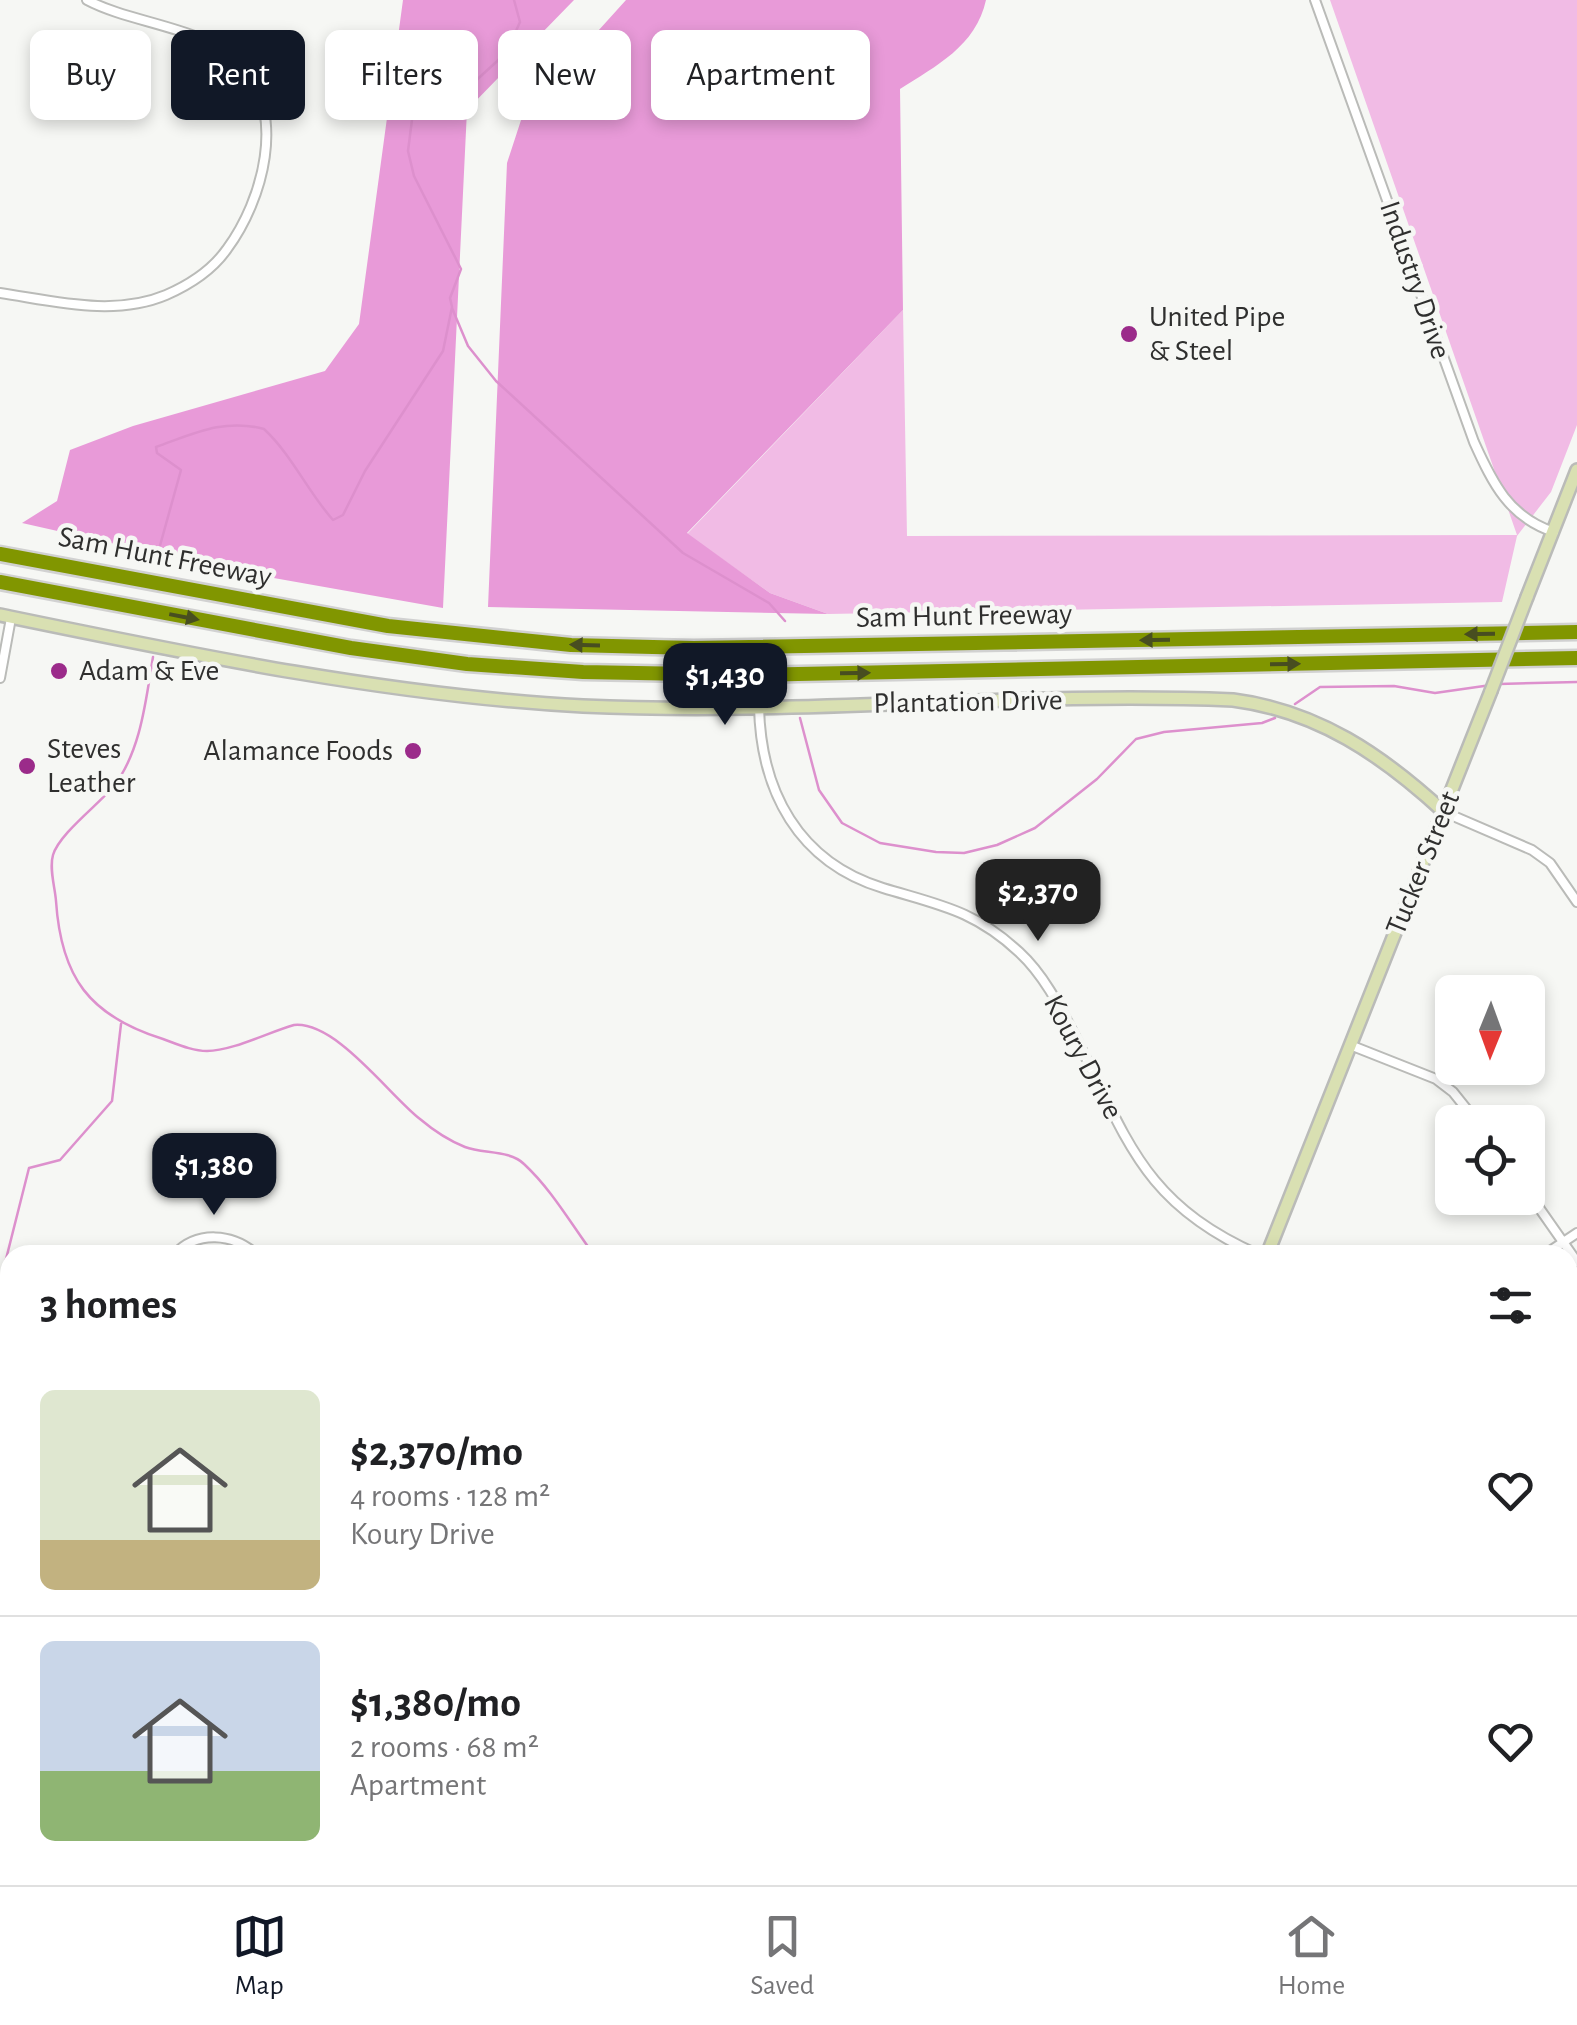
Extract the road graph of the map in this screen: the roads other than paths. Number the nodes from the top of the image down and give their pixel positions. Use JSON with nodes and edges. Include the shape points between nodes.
{"nodes":[{"id":1,"x":87,"y":0,"type":"edge"},
{"id":2,"x":1315,"y":0,"type":"edge"},
{"id":3,"x":0,"y":293,"type":"edge"},
{"id":4,"x":1577,"y":470,"type":"edge"},
{"id":5,"x":1554,"y":532,"type":"junction"},
{"id":6,"x":0,"y":553,"type":"edge"},
{"id":7,"x":0,"y":583,"type":"edge"},
{"id":8,"x":5,"y":616,"type":"edge"},
{"id":9,"x":1577,"y":632,"type":"edge"},
{"id":10,"x":1577,"y":658,"type":"edge"},
{"id":11,"x":0,"y":678,"type":"edge"},
{"id":12,"x":759,"y":707,"type":"junction"},
{"id":13,"x":1444,"y":812,"type":"junction"},
{"id":14,"x":1577,"y":902,"type":"edge"},
{"id":15,"x":1350,"y":1045,"type":"junction"},
{"id":16,"x":1463,"y":1105,"type":"edge"},
{"id":17,"x":1545,"y":1215,"type":"edge"},
{"id":18,"x":1577,"y":1233,"type":"edge"},
{"id":19,"x":1564,"y":1242,"type":"junction"},
{"id":20,"x":184,"y":1245,"type":"edge"},
{"id":21,"x":244,"y":1245,"type":"edge"},
{"id":22,"x":1238,"y":1245,"type":"edge"},
{"id":23,"x":1271,"y":1245,"type":"edge"},
{"id":24,"x":1559,"y":1245,"type":"edge"},
{"id":25,"x":1566,"y":1245,"type":"edge"}],
"edges":[{"from":1,"to":3,"type":"street","via":[[210,42],[242,66],[266,109],[258,180],[226,252],[166,295],[108,307]]},
{"from":2,"to":5,"type":"street","name":"Industry Drive","via":[[1479,452],[1517,514]]},
{"from":4,"to":5,"type":"street","name":"Tucker Street"},
{"from":5,"to":13,"type":"street","name":"Tucker Street","bridge":true},
{"from":9,"to":6,"type":"highway","name":"Sam Hunt Freeway","one_way":true,"via":[[571,645],[388,626]]},
{"from":7,"to":10,"type":"highway","name":"Sam Hunt Freeway","one_way":true,"via":[[351,648],[583,672],[803,674]]},
{"from":8,"to":11,"type":"street"},
{"from":8,"to":12,"type":"street","name":"Plantation Drive","via":[[319,675],[480,697],[584,706]]},
{"from":12,"to":13,"type":"street","name":"Plantation Drive","via":[[1178,698],[1257,703],[1306,716],[1354,740]]},
{"from":12,"to":22,"type":"street","name":"Koury Drive","via":[[764,762],[796,831],[834,866],[956,909],[1024,956],[1056,999],[1129,1146],[1154,1182],[1188,1215]]},
{"from":13,"to":14,"type":"street","name":"Plantation Drive","via":[[1532,850],[1550,863]]},
{"from":13,"to":15,"type":"street","name":"Tucker Street"},
{"from":15,"to":16,"type":"street","via":[[1436,1078]]},
{"from":15,"to":23,"type":"street","name":"Tucker Street"},
{"from":17,"to":19,"type":"street"},
{"from":18,"to":19,"type":"street"},
{"from":19,"to":24,"type":"street"},
{"from":19,"to":25,"type":"street"},
{"from":20,"to":21,"type":"street","via":[[221,1236]]}]}
